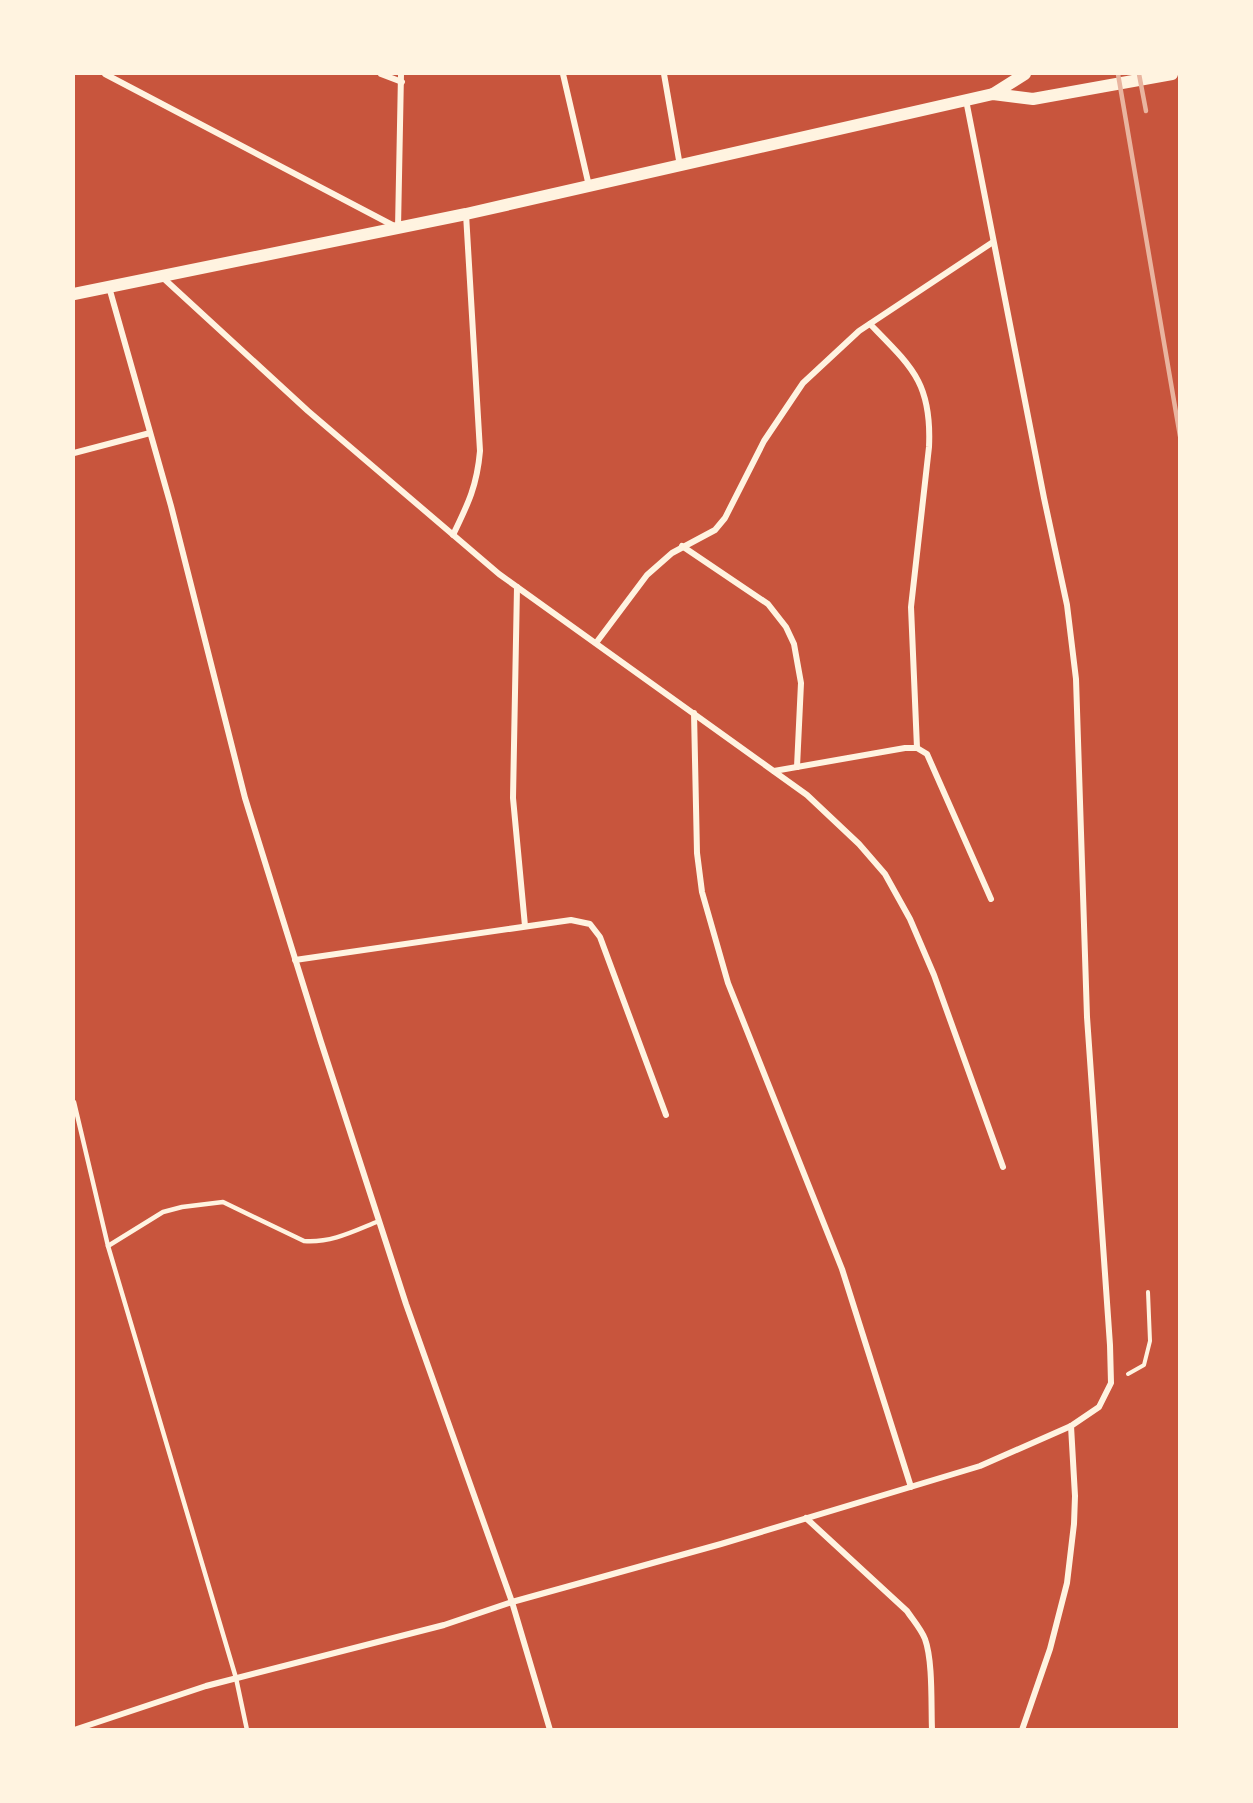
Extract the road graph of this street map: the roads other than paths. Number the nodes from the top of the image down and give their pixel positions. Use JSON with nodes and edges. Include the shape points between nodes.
{"nodes":[{"id":1,"x":105,"y":74,"type":"edge"},
{"id":2,"x":381,"y":74,"type":"edge"},
{"id":3,"x":401,"y":74,"type":"edge"},
{"id":4,"x":563,"y":74,"type":"edge"},
{"id":5,"x":664,"y":74,"type":"edge"},
{"id":6,"x":1025,"y":74,"type":"edge"},
{"id":7,"x":1172,"y":74,"type":"edge"},
{"id":8,"x":402,"y":82,"type":"junction"},
{"id":9,"x":993,"y":94,"type":"junction"},
{"id":10,"x":966,"y":100,"type":"junction"},
{"id":11,"x":680,"y":166,"type":"junction"},
{"id":12,"x":590,"y":187,"type":"junction"},
{"id":13,"x":466,"y":214,"type":"junction"},
{"id":14,"x":398,"y":228,"type":"junction"},
{"id":15,"x":993,"y":242,"type":"junction"},
{"id":16,"x":160,"y":276,"type":"junction"},
{"id":17,"x":108,"y":286,"type":"junction"},
{"id":18,"x":74,"y":294,"type":"edge"},
{"id":19,"x":870,"y":324,"type":"junction"},
{"id":20,"x":150,"y":434,"type":"junction"},
{"id":21,"x":74,"y":453,"type":"edge"},
{"id":22,"x":453,"y":535,"type":"junction"},
{"id":23,"x":682,"y":546,"type":"junction"},
{"id":24,"x":517,"y":587,"type":"junction"},
{"id":25,"x":596,"y":643,"type":"junction"},
{"id":26,"x":694,"y":713,"type":"junction"},
{"id":27,"x":917,"y":748,"type":"junction"},
{"id":28,"x":797,"y":767,"type":"junction"},
{"id":29,"x":774,"y":771,"type":"junction"},
{"id":30,"x":991,"y":899,"type":"dead end"},
{"id":31,"x":525,"y":926,"type":"junction"},
{"id":32,"x":295,"y":960,"type":"junction"},
{"id":33,"x":74,"y":1102,"type":"edge"},
{"id":34,"x":666,"y":1115,"type":"dead end"},
{"id":35,"x":1003,"y":1167,"type":"dead end"},
{"id":36,"x":379,"y":1221,"type":"junction"},
{"id":37,"x":108,"y":1246,"type":"junction"},
{"id":38,"x":1071,"y":1426,"type":"junction"},
{"id":39,"x":911,"y":1487,"type":"junction"},
{"id":40,"x":806,"y":1518,"type":"junction"},
{"id":41,"x":512,"y":1602,"type":"junction"},
{"id":42,"x":236,"y":1678,"type":"junction"},
{"id":43,"x":74,"y":1730,"type":"edge"},
{"id":44,"x":248,"y":1730,"type":"edge"},
{"id":45,"x":550,"y":1730,"type":"edge"},
{"id":46,"x":932,"y":1730,"type":"edge"},
{"id":47,"x":1022,"y":1730,"type":"edge"}],
"edges":[{"from":1,"to":14,"type":"street"},
{"from":2,"to":8,"type":"street"},
{"from":3,"to":8,"type":"street"},
{"from":4,"to":12,"type":"street"},
{"from":5,"to":11,"type":"street"},
{"from":6,"to":9,"type":"main road"},
{"from":7,"to":9,"type":"main road","via":[[1033,99]]},
{"from":8,"to":14,"type":"street"},
{"from":9,"to":10,"type":"main road"},
{"from":10,"to":11,"type":"main road"},
{"from":10,"to":15,"type":"street"},
{"from":11,"to":12,"type":"main road"},
{"from":12,"to":13,"type":"main road"},
{"from":13,"to":14,"type":"main road"},
{"from":13,"to":22,"type":"street","via":[[480,451],[471,499]]},
{"from":14,"to":16,"type":"main road"},
{"from":15,"to":19,"type":"street"},
{"from":15,"to":38,"type":"street","via":[[1067,605],[1076,679],[1087,1017],[1111,1383],[1099,1407]]},
{"from":16,"to":17,"type":"main road"},
{"from":16,"to":22,"type":"street","via":[[308,411]]},
{"from":17,"to":18,"type":"main road"},
{"from":17,"to":20,"type":"street"},
{"from":19,"to":23,"type":"street","via":[[803,383],[764,441],[715,530]]},
{"from":19,"to":27,"type":"street","via":[[919,379],[930,424],[911,607]]},
{"from":20,"to":21,"type":"street"},
{"from":20,"to":32,"type":"street","via":[[245,798]]},
{"from":22,"to":24,"type":"street"},
{"from":23,"to":25,"type":"street","via":[[647,575]]},
{"from":23,"to":28,"type":"street","via":[[768,604],[786,627],[794,644],[801,683]]},
{"from":24,"to":25,"type":"street"},
{"from":24,"to":31,"type":"street","via":[[513,798]]},
{"from":25,"to":26,"type":"street"},
{"from":26,"to":29,"type":"street"},
{"from":26,"to":39,"type":"street","via":[[697,853],[702,892],[728,983],[842,1269]]},
{"from":27,"to":28,"type":"street"},
{"from":27,"to":30,"type":"street","via":[[927,754],[935,768]]},
{"from":28,"to":29,"type":"street"},
{"from":29,"to":35,"type":"street","via":[[814,802],[885,874],[934,975]]},
{"from":31,"to":32,"type":"street"},
{"from":31,"to":34,"type":"street","via":[[571,920],[590,924],[600,937]]},
{"from":32,"to":36,"type":"street"},
{"from":33,"to":37,"type":"lane"},
{"from":36,"to":37,"type":"lane","via":[[340,1237],[304,1241],[223,1202],[203,1203],[163,1212]]},
{"from":36,"to":41,"type":"street"},
{"from":37,"to":42,"type":"lane"},
{"from":38,"to":39,"type":"street","via":[[980,1466]]},
{"from":38,"to":47,"type":"street","via":[[1075,1496],[1067,1583],[1050,1649]]},
{"from":39,"to":40,"type":"street"},
{"from":40,"to":41,"type":"street"},
{"from":40,"to":46,"type":"street","via":[[907,1611],[925,1638]]},
{"from":41,"to":42,"type":"street","via":[[444,1625]]},
{"from":41,"to":45,"type":"street"},
{"from":42,"to":43,"type":"street"},
{"from":42,"to":44,"type":"lane"}]}
